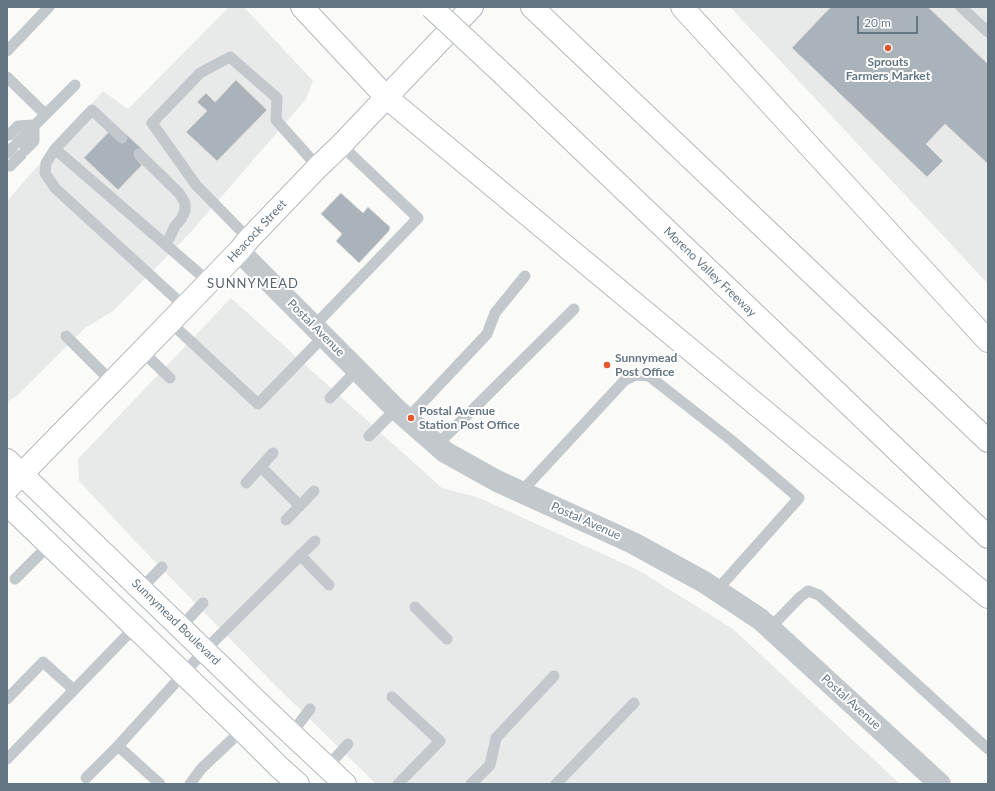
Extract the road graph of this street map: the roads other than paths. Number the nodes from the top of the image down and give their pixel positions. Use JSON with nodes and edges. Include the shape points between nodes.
{"nodes":[{"id":1,"x":49,"y":7,"type":"edge"},
{"id":2,"x":302,"y":7,"type":"edge"},
{"id":3,"x":430,"y":7,"type":"edge"},
{"id":4,"x":472,"y":7,"type":"edge"},
{"id":5,"x":532,"y":7,"type":"edge"},
{"id":6,"x":682,"y":7,"type":"edge"},
{"id":7,"x":961,"y":7,"type":"edge"},
{"id":8,"x":988,"y":32,"type":"edge"},
{"id":9,"x":7,"y":51,"type":"edge"},
{"id":10,"x":7,"y":77,"type":"edge"},
{"id":11,"x":75,"y":84,"type":"dead end"},
{"id":12,"x":386,"y":97,"type":"junction"},
{"id":13,"x":45,"y":114,"type":"junction"},
{"id":14,"x":34,"y":125,"type":"junction"},
{"id":15,"x":122,"y":138,"type":"dead end"},
{"id":16,"x":341,"y":145,"type":"junction"},
{"id":17,"x":15,"y":147,"type":"edge"},
{"id":18,"x":55,"y":148,"type":"junction"},
{"id":19,"x":139,"y":154,"type":"dead end"},
{"id":20,"x":7,"y":166,"type":"edge"},
{"id":21,"x":318,"y":167,"type":"junction"},
{"id":22,"x":166,"y":245,"type":"junction"},
{"id":23,"x":244,"y":245,"type":"junction"},
{"id":24,"x":525,"y":276,"type":"dead end"},
{"id":25,"x":209,"y":282,"type":"junction"},
{"id":26,"x":574,"y":309,"type":"dead end"},
{"id":27,"x":178,"y":315,"type":"junction"},
{"id":28,"x":319,"y":331,"type":"junction"},
{"id":29,"x":66,"y":336,"type":"dead end"},
{"id":30,"x":988,"y":341,"type":"edge"},
{"id":31,"x":142,"y":351,"type":"junction"},
{"id":32,"x":357,"y":370,"type":"junction"},
{"id":33,"x":170,"y":378,"type":"dead end"},
{"id":34,"x":112,"y":382,"type":"junction"},
{"id":35,"x":330,"y":398,"type":"dead end"},
{"id":36,"x":401,"y":414,"type":"junction"},
{"id":37,"x":369,"y":436,"type":"dead end"},
{"id":38,"x":988,"y":441,"type":"edge"},
{"id":39,"x":437,"y":445,"type":"junction"},
{"id":40,"x":273,"y":453,"type":"dead end"},
{"id":41,"x":261,"y":468,"type":"junction"},
{"id":42,"x":12,"y":474,"type":"edge"},
{"id":43,"x":246,"y":483,"type":"dead end"},
{"id":44,"x":314,"y":491,"type":"dead end"},
{"id":45,"x":521,"y":492,"type":"junction"},
{"id":46,"x":7,"y":504,"type":"edge"},
{"id":47,"x":300,"y":506,"type":"junction"},
{"id":48,"x":286,"y":520,"type":"dead end"},
{"id":49,"x":988,"y":537,"type":"edge"},
{"id":50,"x":315,"y":541,"type":"dead end"},
{"id":51,"x":49,"y":545,"type":"junction"},
{"id":52,"x":300,"y":555,"type":"junction"},
{"id":53,"x":162,"y":567,"type":"dead end"},
{"id":54,"x":15,"y":579,"type":"dead end"},
{"id":55,"x":329,"y":585,"type":"dead end"},
{"id":56,"x":141,"y":589,"type":"junction"},
{"id":57,"x":717,"y":590,"type":"junction"},
{"id":58,"x":988,"y":597,"type":"edge"},
{"id":59,"x":203,"y":603,"type":"dead end"},
{"id":60,"x":415,"y":606,"type":"dead end"},
{"id":61,"x":135,"y":626,"type":"junction"},
{"id":62,"x":181,"y":626,"type":"junction"},
{"id":63,"x":770,"y":628,"type":"junction"},
{"id":64,"x":447,"y":639,"type":"dead end"},
{"id":65,"x":205,"y":650,"type":"junction"},
{"id":66,"x":183,"y":673,"type":"junction"},
{"id":67,"x":554,"y":676,"type":"dead end"},
{"id":68,"x":74,"y":690,"type":"junction"},
{"id":69,"x":392,"y":698,"type":"dead end"},
{"id":70,"x":7,"y":699,"type":"edge"},
{"id":71,"x":634,"y":703,"type":"dead end"},
{"id":72,"x":310,"y":709,"type":"dead end"},
{"id":73,"x":242,"y":730,"type":"junction"},
{"id":74,"x":292,"y":733,"type":"junction"},
{"id":75,"x":348,"y":744,"type":"dead end"},
{"id":76,"x":118,"y":746,"type":"junction"},
{"id":77,"x":988,"y":750,"type":"edge"},
{"id":78,"x":7,"y":759,"type":"edge"},
{"id":79,"x":327,"y":767,"type":"junction"},
{"id":80,"x":86,"y":778,"type":"dead end"},
{"id":81,"x":293,"y":783,"type":"edge"},
{"id":82,"x":160,"y":784,"type":"edge"},
{"id":83,"x":190,"y":784,"type":"edge"},
{"id":84,"x":345,"y":784,"type":"edge"},
{"id":85,"x":398,"y":784,"type":"edge"},
{"id":86,"x":472,"y":784,"type":"edge"},
{"id":87,"x":556,"y":784,"type":"edge"},
{"id":88,"x":940,"y":784,"type":"edge"}],
"edges":[{"from":1,"to":9,"type":"lane"},
{"from":2,"to":12,"type":"main road"},
{"from":3,"to":49,"type":"main road","name":"Moreno Valley Freeway","bridge":true},
{"from":4,"to":12,"type":"main road","name":"Heacock Street"},
{"from":5,"to":38,"type":"main road"},
{"from":6,"to":30,"type":"main road"},
{"from":7,"to":8,"type":"lane"},
{"from":10,"to":13,"type":"lane"},
{"from":11,"to":13,"type":"lane"},
{"from":12,"to":16,"type":"main road","name":"Heacock Street"},
{"from":12,"to":58,"type":"main road"},
{"from":13,"to":14,"type":"lane"},
{"from":14,"to":17,"type":"lane","via":[[34,141]]},
{"from":14,"to":17,"type":"lane","via":[[18,126]]},
{"from":15,"to":18,"type":"lane","via":[[92,110]]},
{"from":16,"to":21,"type":"main road","name":"Heacock Street"},
{"from":16,"to":28,"type":"lane","via":[[418,218]]},
{"from":17,"to":20,"type":"lane","via":[[10,166]]},
{"from":18,"to":22,"type":"lane"},
{"from":18,"to":27,"type":"lane","via":[[46,163],[45,173],[55,188]]},
{"from":19,"to":22,"type":"lane","via":[[179,193],[185,203],[185,211]]},
{"from":21,"to":23,"type":"main road","name":"Heacock Street"},
{"from":21,"to":23,"type":"lane","via":[[276,120],[276,98],[230,57],[200,73],[152,123],[196,185]]},
{"from":22,"to":25,"type":"lane"},
{"from":23,"to":25,"type":"main road","name":"Heacock Street"},
{"from":23,"to":28,"type":"street","name":"Postal Avenue"},
{"from":24,"to":36,"type":"lane","via":[[495,313],[487,334]]},
{"from":25,"to":27,"type":"main road","name":"Heacock Street"},
{"from":26,"to":39,"type":"lane"},
{"from":27,"to":28,"type":"lane","via":[[258,404]]},
{"from":27,"to":31,"type":"main road","name":"Heacock Street"},
{"from":28,"to":32,"type":"street","name":"Postal Avenue"},
{"from":29,"to":34,"type":"lane"},
{"from":31,"to":33,"type":"lane"},
{"from":31,"to":34,"type":"main road","name":"Heacock Street"},
{"from":32,"to":35,"type":"lane"},
{"from":32,"to":36,"type":"street","name":"Postal Avenue"},
{"from":34,"to":42,"type":"main road","name":"Heacock Street"},
{"from":36,"to":37,"type":"lane"},
{"from":36,"to":39,"type":"street","name":"Postal Avenue"},
{"from":39,"to":45,"type":"street","name":"Postal Avenue","via":[[445,452]]},
{"from":40,"to":41,"type":"lane"},
{"from":41,"to":43,"type":"lane"},
{"from":41,"to":47,"type":"lane"},
{"from":42,"to":56,"type":"main road","name":"Sunnymead Boulevard"},
{"from":44,"to":47,"type":"lane"},
{"from":45,"to":57,"type":"street","name":"Postal Avenue","via":[[634,543]]},
{"from":45,"to":57,"type":"lane","via":[[624,381],[635,375],[648,376],[799,498]]},
{"from":46,"to":51,"type":"main road"},
{"from":47,"to":48,"type":"lane"},
{"from":50,"to":52,"type":"lane"},
{"from":51,"to":54,"type":"lane"},
{"from":51,"to":61,"type":"main road"},
{"from":52,"to":55,"type":"lane"},
{"from":52,"to":65,"type":"lane"},
{"from":53,"to":56,"type":"lane"},
{"from":56,"to":62,"type":"main road","name":"Sunnymead Boulevard"},
{"from":57,"to":63,"type":"street","name":"Postal Avenue"},
{"from":59,"to":62,"type":"lane"},
{"from":60,"to":64,"type":"lane"},
{"from":61,"to":66,"type":"main road"},
{"from":61,"to":68,"type":"lane"},
{"from":62,"to":65,"type":"main road","name":"Sunnymead Boulevard"},
{"from":63,"to":77,"type":"lane","via":[[808,591],[819,595]]},
{"from":63,"to":88,"type":"street","name":"Postal Avenue"},
{"from":65,"to":66,"type":"lane"},
{"from":65,"to":74,"type":"main road","name":"Sunnymead Boulevard"},
{"from":66,"to":73,"type":"main road"},
{"from":66,"to":76,"type":"lane"},
{"from":67,"to":86,"type":"lane","via":[[496,738],[490,765]]},
{"from":68,"to":70,"type":"lane","via":[[43,662]]},
{"from":68,"to":78,"type":"lane"},
{"from":69,"to":85,"type":"lane","via":[[440,741]]},
{"from":71,"to":87,"type":"lane"},
{"from":72,"to":74,"type":"lane"},
{"from":73,"to":81,"type":"main road"},
{"from":73,"to":83,"type":"lane"},
{"from":74,"to":79,"type":"main road","name":"Sunnymead Boulevard"},
{"from":75,"to":79,"type":"lane"},
{"from":76,"to":80,"type":"lane"},
{"from":76,"to":82,"type":"lane"},
{"from":79,"to":84,"type":"main road","name":"Sunnymead Boulevard"}]}
